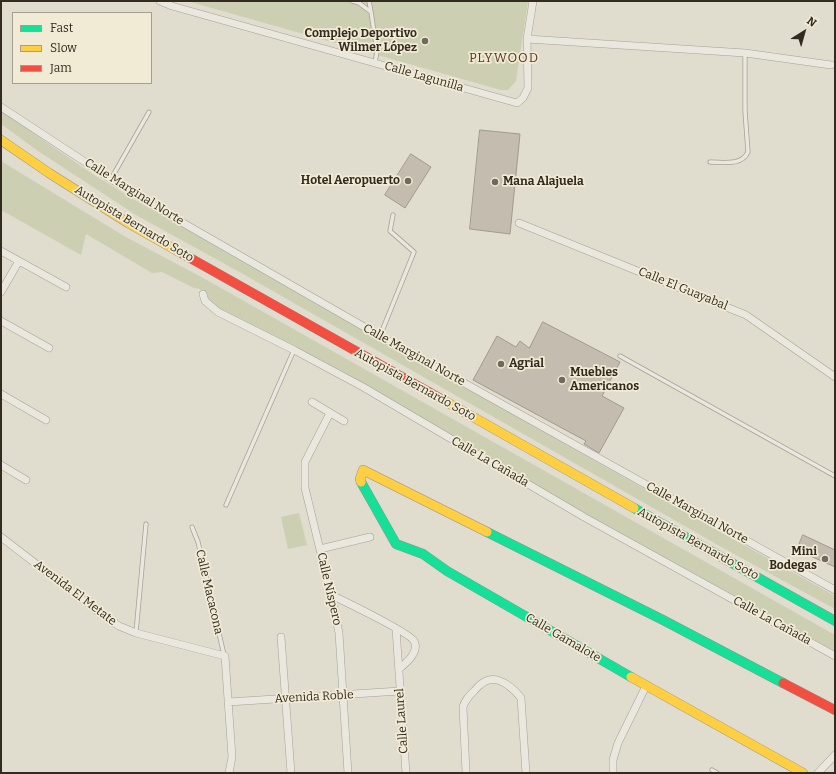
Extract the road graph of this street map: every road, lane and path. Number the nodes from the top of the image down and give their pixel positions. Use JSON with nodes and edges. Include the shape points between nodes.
{"nodes":[{"id":1,"x":160,"y":1,"type":"edge"},
{"id":2,"x":352,"y":1,"type":"edge"},
{"id":3,"x":369,"y":1,"type":"edge"},
{"id":4,"x":533,"y":1,"type":"edge"},
{"id":5,"x":372,"y":12,"type":"junction"},
{"id":6,"x":527,"y":39,"type":"junction"},
{"id":7,"x":745,"y":53,"type":"junction"},
{"id":8,"x":375,"y":63,"type":"junction"},
{"id":9,"x":831,"y":65,"type":"dead end"},
{"id":10,"x":1,"y":107,"type":"edge"},
{"id":11,"x":149,"y":112,"type":"dead end"},
{"id":12,"x":1,"y":140,"type":"edge"},
{"id":13,"x":710,"y":162,"type":"dead end"},
{"id":14,"x":111,"y":179,"type":"junction"},
{"id":15,"x":393,"y":215,"type":"dead end"},
{"id":16,"x":519,"y":223,"type":"dead end"},
{"id":17,"x":1,"y":251,"type":"edge"},
{"id":18,"x":19,"y":261,"type":"junction"},
{"id":19,"x":66,"y":287,"type":"dead end"},
{"id":20,"x":1,"y":292,"type":"edge"},
{"id":21,"x":203,"y":294,"type":"dead end"},
{"id":22,"x":1,"y":322,"type":"edge"},
{"id":23,"x":380,"y":336,"type":"junction"},
{"id":24,"x":49,"y":348,"type":"dead end"},
{"id":25,"x":294,"y":350,"type":"junction"},
{"id":26,"x":620,"y":356,"type":"dead end"},
{"id":27,"x":835,"y":377,"type":"edge"},
{"id":28,"x":1,"y":394,"type":"edge"},
{"id":29,"x":312,"y":402,"type":"dead end"},
{"id":30,"x":330,"y":413,"type":"junction"},
{"id":31,"x":46,"y":420,"type":"dead end"},
{"id":32,"x":344,"y":421,"type":"dead end"},
{"id":33,"x":1,"y":465,"type":"edge"},
{"id":34,"x":835,"y":476,"type":"edge"},
{"id":35,"x":26,"y":480,"type":"dead end"},
{"id":36,"x":226,"y":505,"type":"dead end"},
{"id":37,"x":146,"y":524,"type":"dead end"},
{"id":38,"x":192,"y":527,"type":"dead end"},
{"id":39,"x":1,"y":537,"type":"edge"},
{"id":40,"x":370,"y":537,"type":"dead end"},
{"id":41,"x":320,"y":549,"type":"junction"},
{"id":42,"x":835,"y":590,"type":"edge"},
{"id":43,"x":331,"y":594,"type":"junction"},
{"id":44,"x":835,"y":621,"type":"edge"},
{"id":45,"x":396,"y":629,"type":"junction"},
{"id":46,"x":136,"y":633,"type":"junction"},
{"id":47,"x":281,"y":637,"type":"dead end"},
{"id":48,"x":225,"y":656,"type":"junction"},
{"id":49,"x":835,"y":656,"type":"edge"},
{"id":50,"x":399,"y":669,"type":"junction"},
{"id":51,"x":646,"y":686,"type":"junction"},
{"id":52,"x":400,"y":692,"type":"junction"},
{"id":53,"x":344,"y":695,"type":"junction"},
{"id":54,"x":285,"y":699,"type":"junction"},
{"id":55,"x":228,"y":702,"type":"junction"},
{"id":56,"x":835,"y":710,"type":"edge"},
{"id":57,"x":835,"y":755,"type":"edge"},
{"id":58,"x":712,"y":770,"type":"dead end"},
{"id":59,"x":229,"y":773,"type":"edge"},
{"id":60,"x":291,"y":773,"type":"edge"},
{"id":61,"x":348,"y":773,"type":"edge"},
{"id":62,"x":406,"y":773,"type":"edge"},
{"id":63,"x":466,"y":773,"type":"edge"},
{"id":64,"x":526,"y":773,"type":"edge"},
{"id":65,"x":613,"y":773,"type":"edge"},
{"id":66,"x":717,"y":773,"type":"edge"},
{"id":67,"x":803,"y":773,"type":"edge"},
{"id":68,"x":818,"y":773,"type":"edge"}],
"edges":[{"from":1,"to":8,"type":"street","name":"Calle Lagunilla"},
{"from":2,"to":5,"type":"lane"},
{"from":3,"to":5,"type":"lane"},
{"from":4,"to":6,"type":"street","name":"Calle Lagunilla"},
{"from":5,"to":8,"type":"lane","via":[[377,51]]},
{"from":6,"to":7,"type":"street"},
{"from":6,"to":8,"type":"street","name":"Calle Lagunilla","via":[[528,88],[517,104]]},
{"from":7,"to":9,"type":"street"},
{"from":7,"to":13,"type":"lane","via":[[748,152],[746,157],[737,162]]},
{"from":10,"to":14,"type":"street","name":"Calle Marginal Norte"},
{"from":11,"to":14,"type":"lane"},
{"from":12,"to":44,"type":"main road","name":"Autopista Bernardo Soto","via":[[128,223]]},
{"from":14,"to":23,"type":"street","name":"Calle Marginal Norte"},
{"from":15,"to":23,"type":"lane","via":[[390,231],[414,252]]},
{"from":16,"to":27,"type":"street","name":"Calle El Guayabal","via":[[746,315]]},
{"from":17,"to":18,"type":"street"},
{"from":18,"to":19,"type":"street"},
{"from":18,"to":20,"type":"street"},
{"from":21,"to":25,"type":"street","name":"Calle La Cañada","via":[[205,301],[218,312]]},
{"from":22,"to":24,"type":"street"},
{"from":23,"to":42,"type":"street","name":"Calle Marginal Norte"},
{"from":25,"to":36,"type":"lane"},
{"from":25,"to":49,"type":"street","name":"Calle La Cañada","via":[[363,387],[584,517]]},
{"from":26,"to":34,"type":"lane"},
{"from":28,"to":31,"type":"street"},
{"from":29,"to":30,"type":"street"},
{"from":30,"to":32,"type":"street"},
{"from":30,"to":41,"type":"street","name":"Calle Níspero","via":[[305,462],[305,488]]},
{"from":33,"to":35,"type":"street"},
{"from":37,"to":46,"type":"lane"},
{"from":38,"to":48,"type":"lane","name":"Calle Macacona","via":[[198,542]]},
{"from":39,"to":46,"type":"street","name":"Avenida El Metate","via":[[100,613],[119,626]]},
{"from":40,"to":41,"type":"street"},
{"from":41,"to":43,"type":"street","name":"Calle Níspero"},
{"from":43,"to":45,"type":"street"},
{"from":43,"to":53,"type":"street","name":"Calle Níspero","via":[[339,633]]},
{"from":45,"to":50,"type":"street","name":"Calle Laurel"},
{"from":45,"to":50,"type":"street","via":[[410,637],[416,647],[407,662]]},
{"from":46,"to":48,"type":"street","name":"Avenida El Metate"},
{"from":47,"to":54,"type":"street"},
{"from":48,"to":55,"type":"street"},
{"from":50,"to":52,"type":"street","name":"Calle Laurel"},
{"from":51,"to":56,"type":"main road","name":"Calle Gamalote","via":[[447,571],[423,554],[396,544],[360,479],[363,470],[663,620]]},
{"from":51,"to":65,"type":"street","via":[[618,743],[613,760]]},
{"from":51,"to":67,"type":"main road","name":"Calle Gamalote"},
{"from":52,"to":53,"type":"street","name":"Avenida Roble"},
{"from":52,"to":62,"type":"street","name":"Calle Laurel"},
{"from":53,"to":54,"type":"street","name":"Avenida Roble"},
{"from":53,"to":61,"type":"street","name":"Calle Níspero"},
{"from":54,"to":55,"type":"street","name":"Avenida Roble"},
{"from":54,"to":60,"type":"street"},
{"from":55,"to":59,"type":"street","via":[[232,757]]},
{"from":57,"to":68,"type":"street"},
{"from":58,"to":66,"type":"lane"},
{"from":63,"to":64,"type":"street","via":[[463,707],[482,683],[489,680],[508,685],[521,698]]}]}
